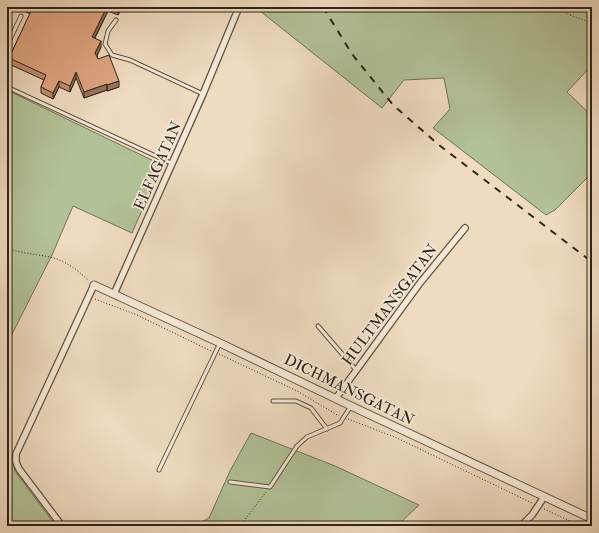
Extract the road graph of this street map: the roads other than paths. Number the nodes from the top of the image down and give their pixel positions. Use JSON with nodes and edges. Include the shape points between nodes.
{"nodes":[{"id":1,"x":239,"y":7,"type":"edge"},
{"id":2,"x":21,"y":16,"type":"dead end"},
{"id":3,"x":116,"y":20,"type":"dead end"},
{"id":4,"x":7,"y":46,"type":"edge"},
{"id":5,"x":7,"y":87,"type":"edge"},
{"id":6,"x":203,"y":94,"type":"junction"},
{"id":7,"x":173,"y":164,"type":"junction"},
{"id":8,"x":466,"y":228,"type":"dead end"},
{"id":9,"x":94,"y":285,"type":"joint"},
{"id":10,"x":114,"y":294,"type":"junction"},
{"id":11,"x":318,"y":326,"type":"dead end"},
{"id":12,"x":220,"y":343,"type":"junction"},
{"id":13,"x":356,"y":370,"type":"junction"},
{"id":14,"x":336,"y":398,"type":"junction"},
{"id":15,"x":273,"y":401,"type":"dead end"},
{"id":16,"x":351,"y":406,"type":"junction"},
{"id":17,"x":327,"y":429,"type":"junction"},
{"id":18,"x":159,"y":470,"type":"dead end"},
{"id":19,"x":230,"y":482,"type":"dead end"},
{"id":20,"x":544,"y":497,"type":"junction"},
{"id":21,"x":592,"y":519,"type":"edge"},
{"id":22,"x":62,"y":526,"type":"edge"},
{"id":23,"x":521,"y":526,"type":"edge"}],
"edges":[{"from":1,"to":6,"type":"street","name":"ELFAGATAN"},
{"from":2,"to":4,"type":"lane"},
{"from":3,"to":6,"type":"lane","via":[[108,31],[105,44],[112,55],[130,60]]},
{"from":5,"to":7,"type":"lane"},
{"from":6,"to":7,"type":"street","name":"ELFAGATAN"},
{"from":7,"to":10,"type":"street","name":"ELFAGATAN"},
{"from":8,"to":13,"type":"street","name":"HULTMANSGATAN","via":[[420,283]]},
{"from":9,"to":10,"type":"street","name":"DICHMANSGATAN"},
{"from":9,"to":22,"type":"street","via":[[16,454],[19,469]]},
{"from":10,"to":12,"type":"street","name":"DICHMANSGATAN"},
{"from":11,"to":13,"type":"lane"},
{"from":12,"to":14,"type":"street","name":"DICHMANSGATAN"},
{"from":12,"to":18,"type":"lane"},
{"from":13,"to":14,"type":"street","name":"HULTMANSGATAN"},
{"from":14,"to":16,"type":"street","name":"DICHMANSGATAN"},
{"from":15,"to":17,"type":"lane","via":[[296,401],[311,408]]},
{"from":16,"to":17,"type":"lane","via":[[340,422]]},
{"from":16,"to":20,"type":"street","name":"DICHMANSGATAN"},
{"from":17,"to":19,"type":"lane","via":[[307,437],[297,446],[270,487]]},
{"from":20,"to":21,"type":"street","name":"DICHMANSGATAN"},
{"from":20,"to":23,"type":"street"}]}
